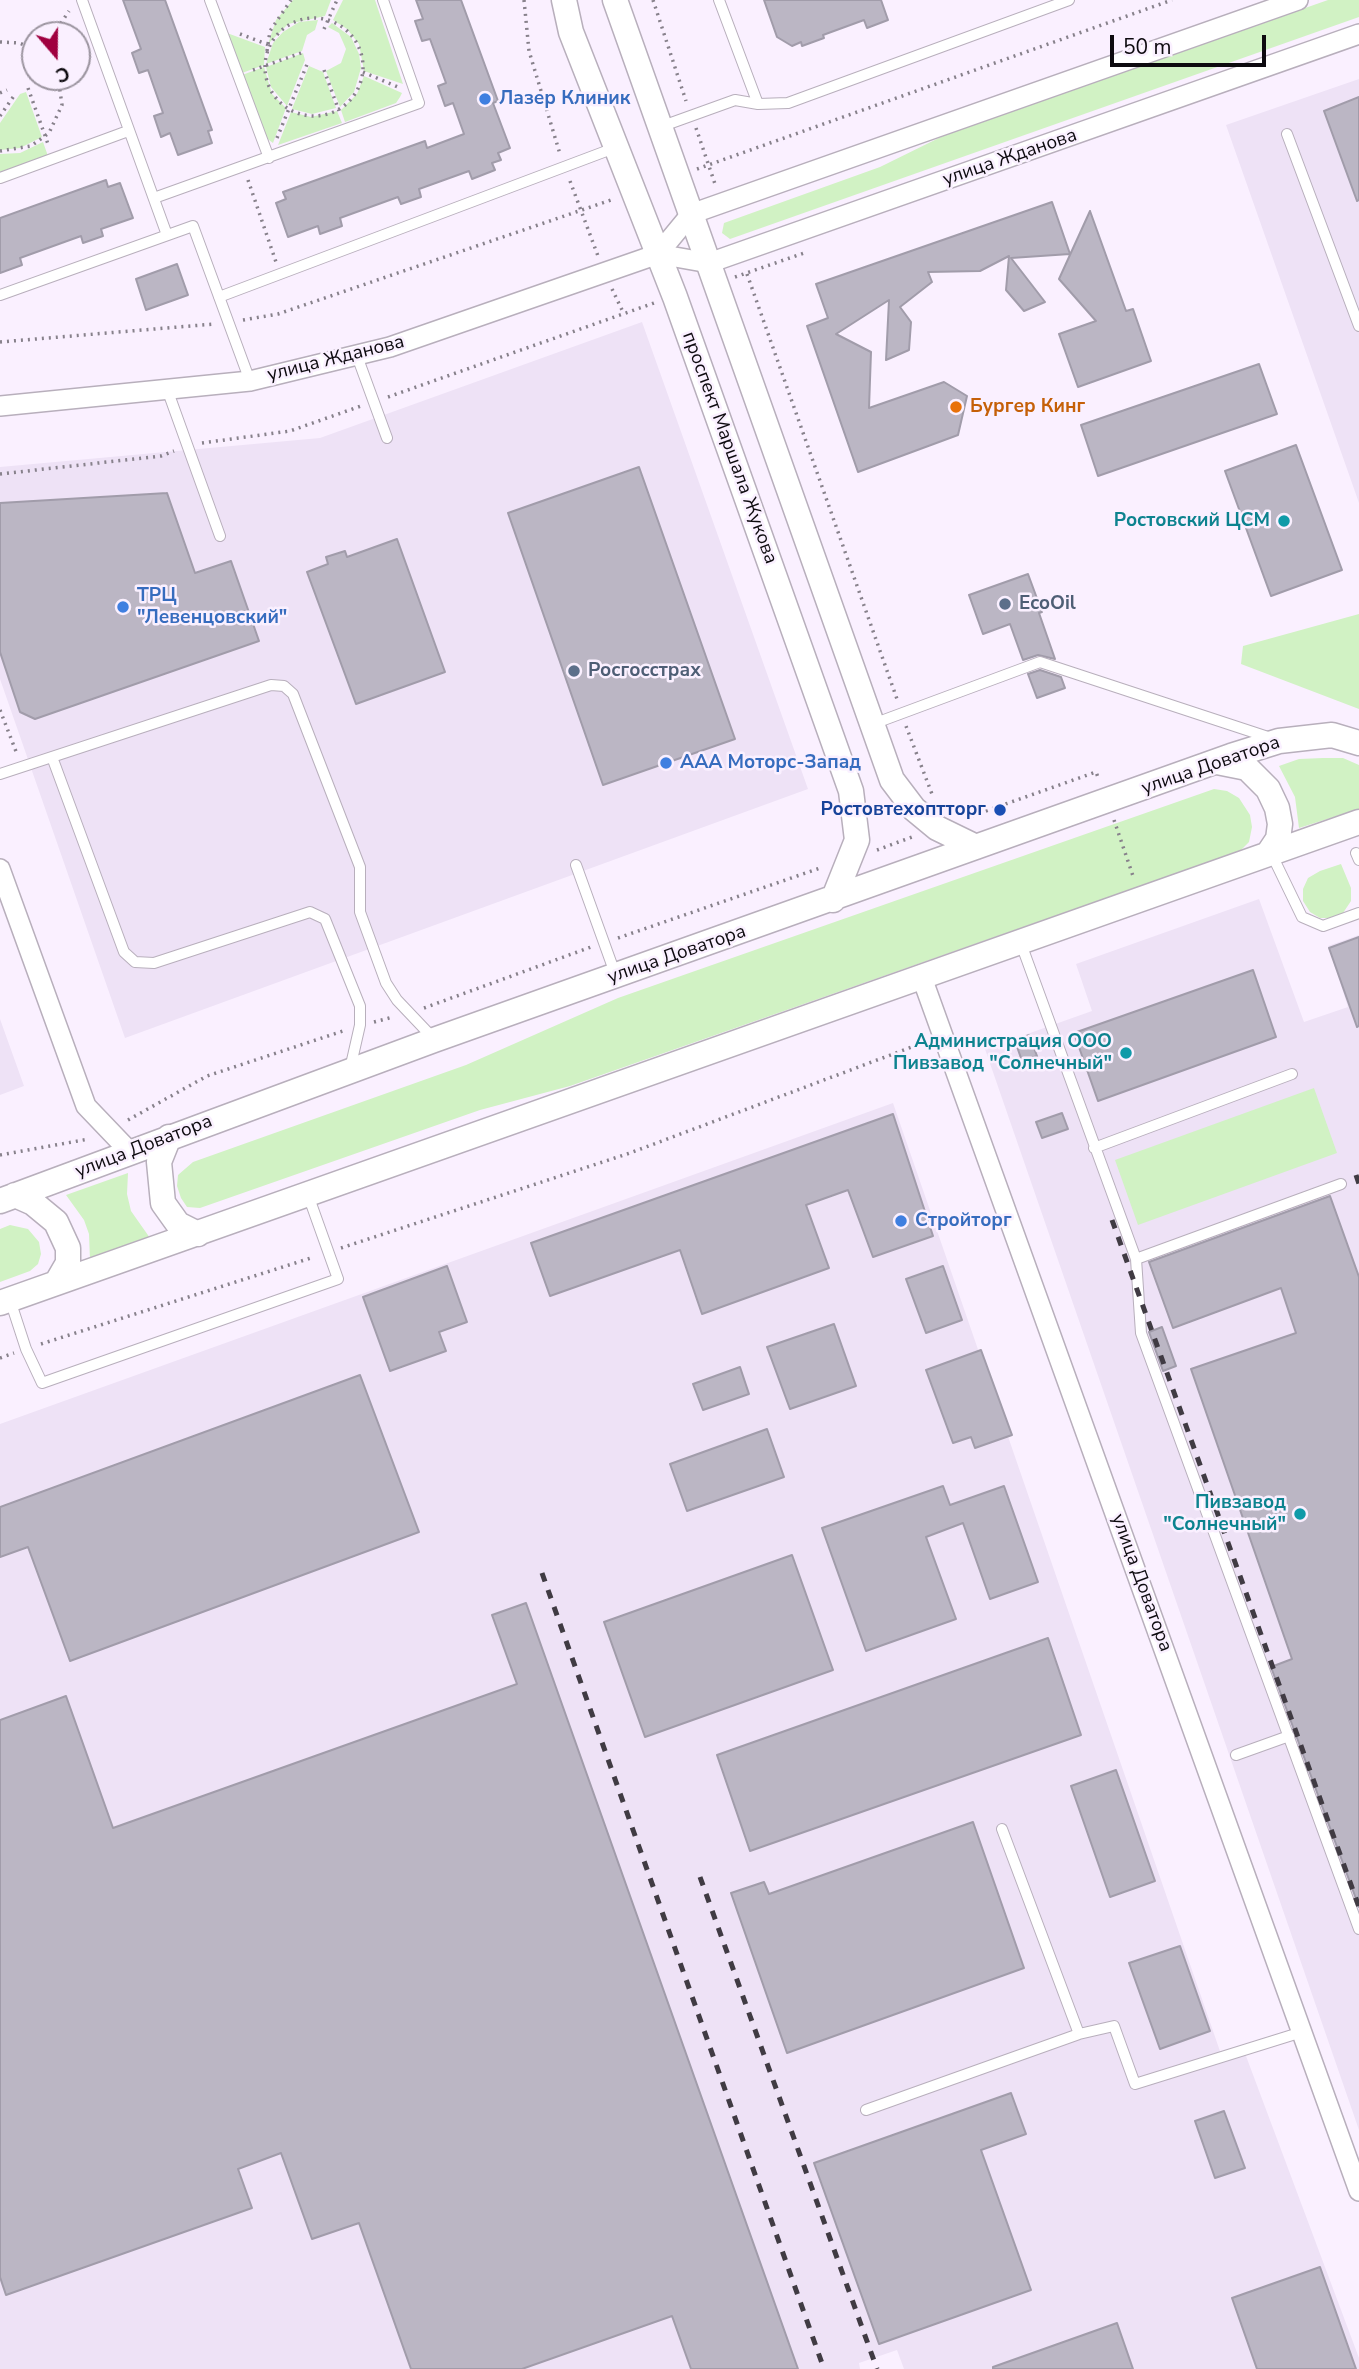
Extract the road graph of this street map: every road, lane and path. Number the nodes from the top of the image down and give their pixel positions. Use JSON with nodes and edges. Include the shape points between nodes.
{"nodes":[{"id":1,"x":82,"y":0,"type":"edge"},
{"id":2,"x":210,"y":0,"type":"edge"},
{"id":3,"x":291,"y":0,"type":"edge"},
{"id":4,"x":337,"y":0,"type":"edge"},
{"id":5,"x":383,"y":0,"type":"edge"},
{"id":6,"x":564,"y":0,"type":"edge"},
{"id":7,"x":615,"y":0,"type":"edge"},
{"id":8,"x":719,"y":0,"type":"edge"},
{"id":9,"x":1069,"y":0,"type":"edge"},
{"id":10,"x":1172,"y":0,"type":"edge"},
{"id":11,"x":1295,"y":1,"type":"edge"},
{"id":12,"x":71,"y":9,"type":"dead end"},
{"id":13,"x":328,"y":20,"type":"junction"},
{"id":14,"x":63,"y":21,"type":"edge"},
{"id":15,"x":221,"y":26,"type":"junction"},
{"id":16,"x":324,"y":29,"type":"dead end"},
{"id":17,"x":1359,"y":34,"type":"edge"},
{"id":18,"x":0,"y":42,"type":"edge"},
{"id":19,"x":21,"y":44,"type":"edge"},
{"id":20,"x":269,"y":45,"type":"junction"},
{"id":21,"x":304,"y":52,"type":"dead end"},
{"id":22,"x":308,"y":62,"type":"dead end"},
{"id":23,"x":265,"y":66,"type":"junction"},
{"id":24,"x":324,"y":70,"type":"dead end"},
{"id":25,"x":363,"y":72,"type":"junction"},
{"id":26,"x":239,"y":75,"type":"junction"},
{"id":27,"x":6,"y":90,"type":"dead end"},
{"id":28,"x":29,"y":91,"type":"edge"},
{"id":29,"x":60,"y":91,"type":"edge"},
{"id":30,"x":0,"y":93,"type":"edge"},
{"id":31,"x":16,"y":93,"type":"dead end"},
{"id":32,"x":416,"y":94,"type":"junction"},
{"id":33,"x":758,"y":104,"type":"junction"},
{"id":34,"x":289,"y":109,"type":"junction"},
{"id":35,"x":339,"y":109,"type":"junction"},
{"id":36,"x":0,"y":116,"type":"edge"},
{"id":37,"x":659,"y":127,"type":"junction"},
{"id":38,"x":346,"y":130,"type":"junction"},
{"id":39,"x":128,"y":131,"type":"junction"},
{"id":40,"x":1287,"y":134,"type":"dead end"},
{"id":41,"x":45,"y":136,"type":"junction"},
{"id":42,"x":617,"y":147,"type":"junction"},
{"id":43,"x":0,"y":151,"type":"edge"},
{"id":44,"x":269,"y":158,"type":"junction"},
{"id":45,"x":53,"y":159,"type":"junction"},
{"id":46,"x":243,"y":167,"type":"junction"},
{"id":47,"x":677,"y":176,"type":"junction"},
{"id":48,"x":0,"y":178,"type":"edge"},
{"id":49,"x":635,"y":191,"type":"junction"},
{"id":50,"x":154,"y":198,"type":"junction"},
{"id":51,"x":691,"y":214,"type":"junction"},
{"id":52,"x":167,"y":235,"type":"junction"},
{"id":53,"x":740,"y":253,"type":"junction"},
{"id":54,"x":658,"y":254,"type":"junction"},
{"id":55,"x":709,"y":263,"type":"junction"},
{"id":56,"x":281,"y":274,"type":"junction"},
{"id":57,"x":0,"y":295,"type":"edge"},
{"id":58,"x":219,"y":297,"type":"junction"},
{"id":59,"x":229,"y":323,"type":"junction"},
{"id":60,"x":1359,"y":326,"type":"edge"},
{"id":61,"x":0,"y":342,"type":"edge"},
{"id":62,"x":357,"y":356,"type":"junction"},
{"id":63,"x":250,"y":381,"type":"junction"},
{"id":64,"x":167,"y":389,"type":"junction"},
{"id":65,"x":0,"y":406,"type":"edge"},
{"id":66,"x":387,"y":438,"type":"dead end"},
{"id":67,"x":188,"y":446,"type":"junction"},
{"id":68,"x":0,"y":474,"type":"edge"},
{"id":69,"x":220,"y":536,"type":"dead end"},
{"id":70,"x":0,"y":710,"type":"edge"},
{"id":71,"x":902,"y":713,"type":"junction"},
{"id":72,"x":870,"y":725,"type":"junction"},
{"id":73,"x":1279,"y":741,"type":"junction"},
{"id":74,"x":1359,"y":743,"type":"edge"},
{"id":75,"x":52,"y":757,"type":"junction"},
{"id":76,"x":1217,"y":762,"type":"junction"},
{"id":77,"x":22,"y":767,"type":"junction"},
{"id":78,"x":0,"y":774,"type":"edge"},
{"id":79,"x":935,"y":800,"type":"dead end"},
{"id":80,"x":1107,"y":801,"type":"junction"},
{"id":81,"x":1359,"y":822,"type":"edge"},
{"id":82,"x":937,"y":828,"type":"junction"},
{"id":83,"x":976,"y":847,"type":"junction"},
{"id":84,"x":1270,"y":851,"type":"junction"},
{"id":85,"x":851,"y":860,"type":"junction"},
{"id":86,"x":576,"y":865,"type":"dead end"},
{"id":87,"x":0,"y":869,"type":"edge"},
{"id":88,"x":1141,"y":897,"type":"junction"},
{"id":89,"x":833,"y":900,"type":"junction"},
{"id":90,"x":1359,"y":912,"type":"edge"},
{"id":91,"x":1020,"y":941,"type":"junction"},
{"id":92,"x":604,"y":943,"type":"junction"},
{"id":93,"x":921,"y":975,"type":"junction"},
{"id":94,"x":616,"y":976,"type":"junction"},
{"id":95,"x":410,"y":1013,"type":"junction"},
{"id":96,"x":360,"y":1025,"type":"junction"},
{"id":97,"x":943,"y":1035,"type":"junction"},
{"id":98,"x":434,"y":1040,"type":"junction"},
{"id":99,"x":349,"y":1071,"type":"junction"},
{"id":100,"x":1292,"y":1074,"type":"dead end"},
{"id":101,"x":108,"y":1131,"type":"junction"},
{"id":102,"x":169,"y":1137,"type":"junction"},
{"id":103,"x":1094,"y":1148,"type":"junction"},
{"id":104,"x":130,"y":1152,"type":"junction"},
{"id":105,"x":0,"y":1155,"type":"edge"},
{"id":106,"x":1341,"y":1184,"type":"dead end"},
{"id":107,"x":308,"y":1194,"type":"junction"},
{"id":108,"x":8,"y":1198,"type":"edge"},
{"id":109,"x":198,"y":1234,"type":"junction"},
{"id":110,"x":327,"y":1252,"type":"junction"},
{"id":111,"x":1136,"y":1259,"type":"junction"},
{"id":112,"x":57,"y":1282,"type":"junction"},
{"id":113,"x":5,"y":1301,"type":"edge"},
{"id":114,"x":26,"y":1349,"type":"junction"},
{"id":115,"x":0,"y":1358,"type":"edge"},
{"id":116,"x":1289,"y":1736,"type":"junction"},
{"id":117,"x":1236,"y":1755,"type":"dead end"},
{"id":118,"x":1002,"y":1829,"type":"dead end"},
{"id":119,"x":1359,"y":1929,"type":"edge"},
{"id":120,"x":1303,"y":2032,"type":"junction"},
{"id":121,"x":1079,"y":2034,"type":"junction"},
{"id":122,"x":866,"y":2110,"type":"dead end"},
{"id":123,"x":1359,"y":2191,"type":"edge"}],
"edges":[{"from":1,"to":39,"type":"lane"},
{"from":2,"to":15,"type":"lane"},
{"from":3,"to":20,"type":"path","via":[[275,19]]},
{"from":4,"to":13,"type":"path"},
{"from":5,"to":32,"type":"lane"},
{"from":6,"to":42,"type":"street","name":"проспект Маршала Жукова","via":[[571,32]]},
{"from":7,"to":37,"type":"street"},
{"from":8,"to":33,"type":"lane"},
{"from":9,"to":33,"type":"lane","via":[[788,103]]},
{"from":10,"to":47,"type":"path"},
{"from":11,"to":51,"type":"street"},
{"from":12,"to":14,"type":"path"},
{"from":13,"to":16,"type":"path"},
{"from":13,"to":20,"type":"path","via":[[298,21]]},
{"from":13,"to":25,"type":"path","via":[[358,44]]},
{"from":15,"to":20,"type":"path"},
{"from":15,"to":26,"type":"lane"},
{"from":17,"to":53,"type":"street","name":"улица Жданова"},
{"from":18,"to":19,"type":"path"},
{"from":20,"to":23,"type":"path"},
{"from":21,"to":23,"type":"path"},
{"from":22,"to":34,"type":"path"},
{"from":23,"to":26,"type":"path"},
{"from":23,"to":34,"type":"path","via":[[273,93]]},
{"from":24,"to":35,"type":"path"},
{"from":25,"to":32,"type":"path"},
{"from":25,"to":35,"type":"path","via":[[356,93]]},
{"from":26,"to":44,"type":"lane"},
{"from":27,"to":30,"type":"path"},
{"from":28,"to":41,"type":"path"},
{"from":29,"to":41,"type":"path","via":[[62,105]]},
{"from":31,"to":36,"type":"path"},
{"from":32,"to":38,"type":"lane","via":[[419,103]]},
{"from":33,"to":37,"type":"lane","via":[[735,100]]},
{"from":34,"to":35,"type":"path","via":[[312,115]]},
{"from":34,"to":44,"type":"path"},
{"from":35,"to":38,"type":"path"},
{"from":37,"to":47,"type":"street"},
{"from":38,"to":44,"type":"lane"},
{"from":39,"to":45,"type":"lane"},
{"from":39,"to":50,"type":"lane"},
{"from":40,"to":60,"type":"lane"},
{"from":41,"to":43,"type":"path","via":[[21,150]]},
{"from":41,"to":45,"type":"path"},
{"from":42,"to":49,"type":"street","name":"проспект Маршала Жукова"},
{"from":42,"to":56,"type":"lane"},
{"from":44,"to":46,"type":"lane"},
{"from":45,"to":48,"type":"lane"},
{"from":46,"to":50,"type":"lane"},
{"from":46,"to":56,"type":"path"},
{"from":47,"to":51,"type":"street"},
{"from":49,"to":54,"type":"street","name":"проспект Маршала Жукова"},
{"from":49,"to":59,"type":"path","via":[[278,314]]},
{"from":50,"to":52,"type":"lane"},
{"from":51,"to":54,"type":"street"},
{"from":51,"to":55,"type":"street"},
{"from":52,"to":57,"type":"lane"},
{"from":52,"to":58,"type":"lane","via":[[193,226]]},
{"from":53,"to":55,"type":"street","name":"улица Жданова"},
{"from":53,"to":71,"type":"path"},
{"from":54,"to":55,"type":"street","name":"улица Жданова"},
{"from":54,"to":62,"type":"street","name":"улица Жданова"},
{"from":54,"to":85,"type":"street","name":"проспект Маршала Жукова","via":[[851,791],[856,840]]},
{"from":55,"to":72,"type":"street"},
{"from":56,"to":58,"type":"lane"},
{"from":58,"to":59,"type":"lane"},
{"from":59,"to":61,"type":"path"},
{"from":59,"to":63,"type":"lane"},
{"from":62,"to":63,"type":"street","name":"улица Жданова"},
{"from":62,"to":66,"type":"lane"},
{"from":63,"to":64,"type":"street","name":"улица Жданова"},
{"from":64,"to":65,"type":"street","name":"улица Жданова"},
{"from":64,"to":67,"type":"lane"},
{"from":67,"to":68,"type":"path","via":[[161,456]]},
{"from":67,"to":69,"type":"lane"},
{"from":70,"to":77,"type":"path"},
{"from":71,"to":72,"type":"lane"},
{"from":71,"to":73,"type":"lane","via":[[1040,662]]},
{"from":71,"to":79,"type":"path"},
{"from":72,"to":82,"type":"street","via":[[892,780],[914,809]]},
{"from":73,"to":74,"type":"street","name":"улица Доватора","via":[[1332,735]]},
{"from":73,"to":76,"type":"street","name":"улица Доватора"},
{"from":75,"to":77,"type":"lane"},
{"from":75,"to":95,"type":"lane","via":[[271,685],[284,686],[293,694],[360,867],[360,912],[386,983]]},
{"from":75,"to":96,"type":"lane","via":[[124,952],[135,962],[153,963],[310,912],[325,919],[335,937],[360,1006]]},
{"from":76,"to":80,"type":"street","name":"улица Доватора"},
{"from":76,"to":84,"type":"street","via":[[1247,768],[1268,789],[1280,824]]},
{"from":77,"to":78,"type":"lane"},
{"from":80,"to":82,"type":"path","via":[[1096,772]]},
{"from":80,"to":83,"type":"street","name":"улица Доватора"},
{"from":80,"to":88,"type":"path"},
{"from":81,"to":84,"type":"street"},
{"from":82,"to":83,"type":"street"},
{"from":82,"to":85,"type":"path"},
{"from":83,"to":89,"type":"street","name":"улица Доватора"},
{"from":84,"to":88,"type":"street"},
{"from":84,"to":90,"type":"lane","via":[[1303,917],[1323,926]]},
{"from":85,"to":89,"type":"street","name":"проспект Маршала Жукова"},
{"from":85,"to":92,"type":"path"},
{"from":86,"to":92,"type":"lane"},
{"from":87,"to":101,"type":"street","via":[[73,1077],[86,1106]]},
{"from":88,"to":91,"type":"street"},
{"from":89,"to":94,"type":"street","name":"улица Доватора"},
{"from":91,"to":93,"type":"street"},
{"from":91,"to":103,"type":"lane"},
{"from":92,"to":94,"type":"lane"},
{"from":92,"to":95,"type":"path"},
{"from":93,"to":97,"type":"street","name":"улица Доватора"},
{"from":93,"to":107,"type":"street"},
{"from":94,"to":98,"type":"street","name":"улица Доватора"},
{"from":95,"to":96,"type":"path"},
{"from":95,"to":98,"type":"lane"},
{"from":96,"to":99,"type":"lane"},
{"from":96,"to":101,"type":"path","via":[[207,1076]]},
{"from":97,"to":110,"type":"path","via":[[630,1153]]},
{"from":97,"to":120,"type":"street","name":"улица Доватора"},
{"from":98,"to":99,"type":"street","name":"улица Доватора"},
{"from":99,"to":102,"type":"street","name":"улица Доватора"},
{"from":100,"to":103,"type":"lane"},
{"from":101,"to":104,"type":"street"},
{"from":101,"to":105,"type":"path","via":[[79,1143]]},
{"from":102,"to":104,"type":"street","name":"улица Доватора"},
{"from":102,"to":109,"type":"street","via":[[159,1162],[163,1203],[178,1224]]},
{"from":103,"to":111,"type":"lane"},
{"from":104,"to":108,"type":"street","name":"улица Доватора"},
{"from":106,"to":111,"type":"lane"},
{"from":107,"to":109,"type":"street"},
{"from":107,"to":110,"type":"lane"},
{"from":108,"to":112,"type":"street","via":[[33,1203],[56,1222],[68,1248],[68,1263]]},
{"from":109,"to":112,"type":"street"},
{"from":110,"to":114,"type":"path"},
{"from":110,"to":114,"type":"lane","via":[[338,1279],[42,1383]]},
{"from":111,"to":116,"type":"lane","via":[[1141,1333]]},
{"from":112,"to":113,"type":"street"},
{"from":113,"to":114,"type":"lane"},
{"from":114,"to":115,"type":"path"},
{"from":116,"to":117,"type":"lane"},
{"from":116,"to":119,"type":"lane"},
{"from":118,"to":121,"type":"lane"},
{"from":120,"to":121,"type":"lane","via":[[1135,2084],[1114,2026]]},
{"from":120,"to":123,"type":"street","name":"улица Доватора"},
{"from":121,"to":122,"type":"lane"}]}
